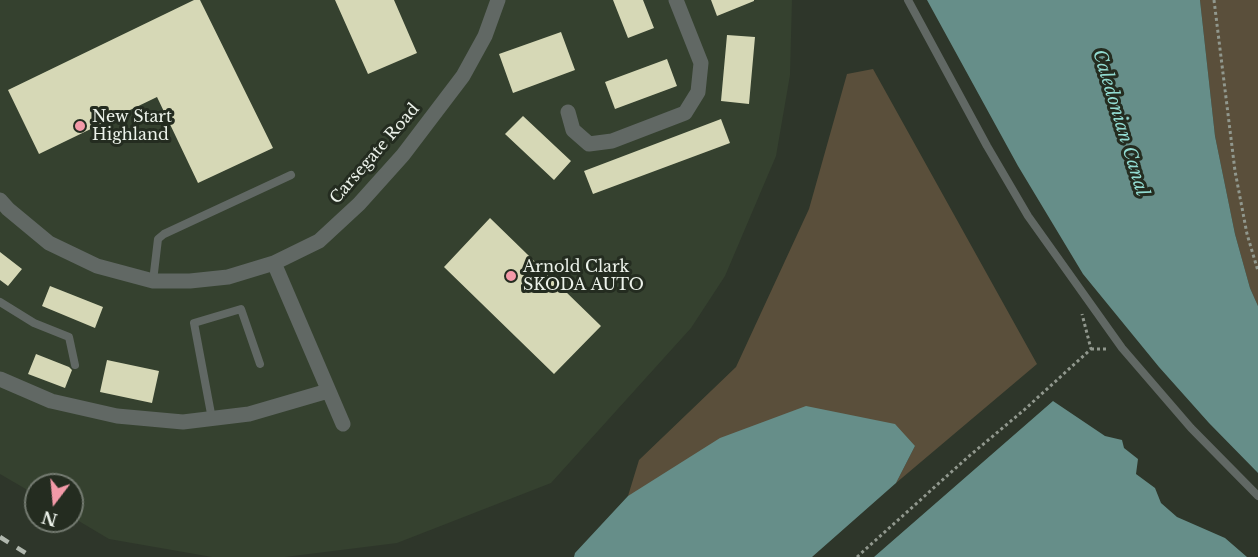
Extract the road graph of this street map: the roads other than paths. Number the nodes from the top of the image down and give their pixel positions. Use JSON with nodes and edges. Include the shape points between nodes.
{"nodes":[{"id":1,"x":498,"y":0,"type":"edge"},
{"id":2,"x":676,"y":0,"type":"edge"},
{"id":3,"x":908,"y":0,"type":"edge"},
{"id":4,"x":568,"y":112,"type":"dead end"},
{"id":5,"x":291,"y":176,"type":"dead end"},
{"id":6,"x":0,"y":200,"type":"edge"},
{"id":7,"x":274,"y":264,"type":"junction"},
{"id":8,"x":153,"y":281,"type":"junction"},
{"id":9,"x":1,"y":306,"type":"edge"},
{"id":10,"x":260,"y":364,"type":"dead end"},
{"id":11,"x":75,"y":365,"type":"dead end"},
{"id":12,"x":0,"y":379,"type":"edge"},
{"id":13,"x":328,"y":391,"type":"junction"},
{"id":14,"x":212,"y":419,"type":"junction"},
{"id":15,"x":343,"y":424,"type":"dead end"},
{"id":16,"x":1258,"y":495,"type":"edge"}],
"edges":[{"from":1,"to":7,"type":"street","name":"Carsegate Road","via":[[485,36],[463,76],[403,155],[319,241]]},
{"from":2,"to":4,"type":"street","via":[[701,63],[698,92],[685,113],[612,141],[590,144],[573,130]]},
{"from":3,"to":16,"type":"lane","via":[[1028,216],[1122,348],[1191,428]]},
{"from":5,"to":8,"type":"lane","via":[[164,234],[158,239]]},
{"from":6,"to":8,"type":"street","name":"Carsegate Road","via":[[49,243],[97,266]]},
{"from":7,"to":8,"type":"street","name":"Carsegate Road","via":[[228,277]]},
{"from":7,"to":13,"type":"street"},
{"from":9,"to":11,"type":"lane","via":[[69,337]]},
{"from":10,"to":14,"type":"lane","via":[[241,309],[194,323]]},
{"from":12,"to":14,"type":"street","via":[[51,401],[117,416],[183,422]]},
{"from":13,"to":14,"type":"street","via":[[249,414]]},
{"from":13,"to":15,"type":"street"}]}
